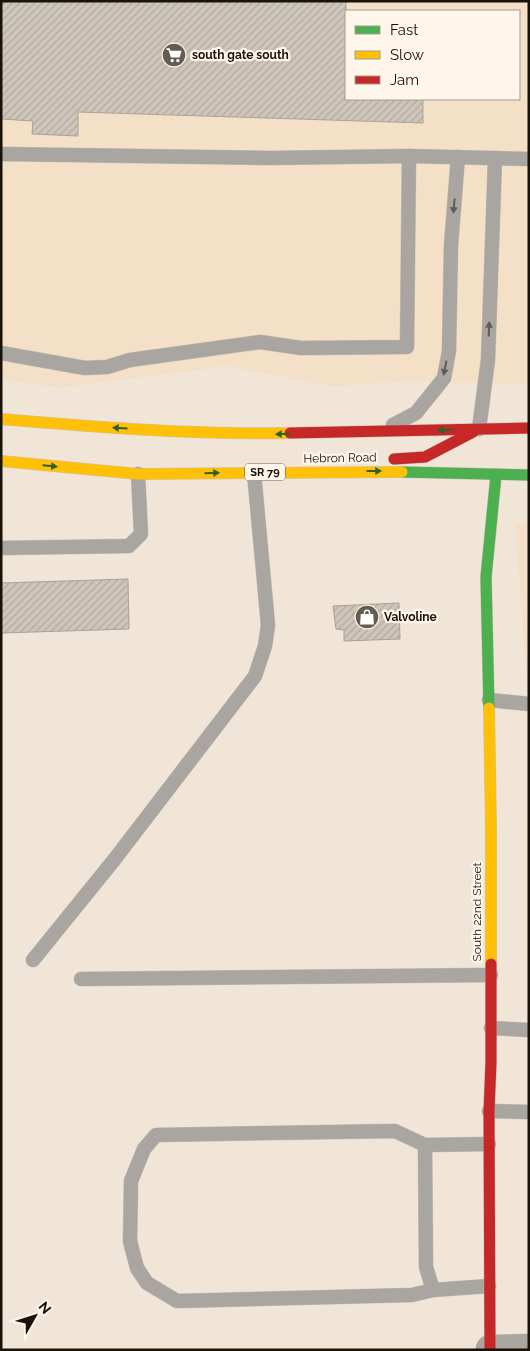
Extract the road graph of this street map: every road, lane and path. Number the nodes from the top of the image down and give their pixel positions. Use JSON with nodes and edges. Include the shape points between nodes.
{"nodes":[{"id":1,"x":1,"y":154,"type":"edge"},
{"id":2,"x":409,"y":156,"type":"junction"},
{"id":3,"x":458,"y":157,"type":"junction"},
{"id":4,"x":495,"y":158,"type":"junction"},
{"id":5,"x":529,"y":159,"type":"edge"},
{"id":6,"x":1,"y":353,"type":"edge"},
{"id":7,"x":1,"y":419,"type":"edge"},
{"id":8,"x":529,"y":428,"type":"edge"},
{"id":9,"x":479,"y":429,"type":"junction"},
{"id":10,"x":381,"y":431,"type":"junction"},
{"id":11,"x":380,"y":459,"type":"dead end"},
{"id":12,"x":1,"y":461,"type":"edge"},
{"id":13,"x":205,"y":461,"type":"dead end"},
{"id":14,"x":520,"y":462,"type":"dead end"},
{"id":15,"x":182,"y":473,"type":"junction"},
{"id":16,"x":254,"y":473,"type":"junction"},
{"id":17,"x":138,"y":474,"type":"junction"},
{"id":18,"x":496,"y":475,"type":"junction"},
{"id":19,"x":529,"y":475,"type":"edge"},
{"id":20,"x":1,"y":548,"type":"edge"},
{"id":21,"x":488,"y":700,"type":"junction"},
{"id":22,"x":529,"y":704,"type":"edge"},
{"id":23,"x":33,"y":960,"type":"dead end"},
{"id":24,"x":491,"y":975,"type":"junction"},
{"id":25,"x":81,"y":979,"type":"dead end"},
{"id":26,"x":491,"y":1028,"type":"junction"},
{"id":27,"x":529,"y":1030,"type":"edge"},
{"id":28,"x":489,"y":1111,"type":"junction"},
{"id":29,"x":529,"y":1112,"type":"edge"},
{"id":30,"x":489,"y":1144,"type":"junction"},
{"id":31,"x":425,"y":1145,"type":"junction"},
{"id":32,"x":489,"y":1286,"type":"junction"},
{"id":33,"x":433,"y":1290,"type":"junction"},
{"id":34,"x":529,"y":1348,"type":"edge"},
{"id":35,"x":490,"y":1349,"type":"edge"}],
"edges":[{"from":1,"to":2,"type":"lane","via":[[270,158]]},
{"from":2,"to":3,"type":"lane"},
{"from":2,"to":6,"type":"lane","via":[[407,347],[301,348],[260,342],[85,368]]},
{"from":3,"to":4,"type":"lane"},
{"from":3,"to":10,"type":"lane","one_way":true,"via":[[451,245],[449,351],[444,378],[416,413]]},
{"from":4,"to":5,"type":"lane"},
{"from":9,"to":4,"type":"lane","one_way":true,"via":[[488,360]]},
{"from":10,"to":7,"type":"main road","name":"Hebron Road","one_way":true,"via":[[259,434],[141,430]]},
{"from":8,"to":9,"type":"main road","name":"Hebron Road"},
{"from":9,"to":10,"type":"main road","name":"Hebron Road","one_way":true},
{"from":9,"to":11,"type":"main road","via":[[425,457]]},
{"from":12,"to":17,"type":"main road","name":"Hebron Road","number":"SR 79","one_way":true},
{"from":13,"to":15,"type":"main road"},
{"from":14,"to":18,"type":"main road"},
{"from":15,"to":16,"type":"main road","name":"Hebron Road","number":"SR 79","one_way":true},
{"from":15,"to":17,"type":"main road","name":"Hebron Road","number":"SR 79"},
{"from":16,"to":18,"type":"main road","name":"Hebron Road","number":"SR 79","one_way":true,"via":[[378,471]]},
{"from":16,"to":23,"type":"lane","via":[[268,624],[255,676]]},
{"from":17,"to":20,"type":"lane","via":[[141,534],[129,546]]},
{"from":18,"to":19,"type":"main road","name":"Hebron Road","number":"SR 79"},
{"from":18,"to":21,"type":"main road","name":"South 22nd Street","via":[[486,577]]},
{"from":21,"to":22,"type":"lane"},
{"from":21,"to":24,"type":"main road","name":"South 22nd Street"},
{"from":24,"to":25,"type":"lane"},
{"from":24,"to":26,"type":"main road","name":"South 22nd Street"},
{"from":26,"to":27,"type":"lane"},
{"from":26,"to":28,"type":"main road","name":"South 22nd Street"},
{"from":28,"to":29,"type":"lane"},
{"from":28,"to":30,"type":"main road","name":"South 22nd Street"},
{"from":30,"to":31,"type":"lane"},
{"from":30,"to":32,"type":"main road","name":"South 22nd Street"},
{"from":31,"to":33,"type":"lane","via":[[426,1267]]},
{"from":31,"to":33,"type":"lane","via":[[395,1131],[156,1135],[144,1149],[131,1181],[130,1241],[137,1268],[147,1283],[178,1301],[412,1295]]},
{"from":32,"to":33,"type":"lane"},
{"from":32,"to":35,"type":"main road","name":"South 22nd Street"},
{"from":34,"to":35,"type":"street"}]}
